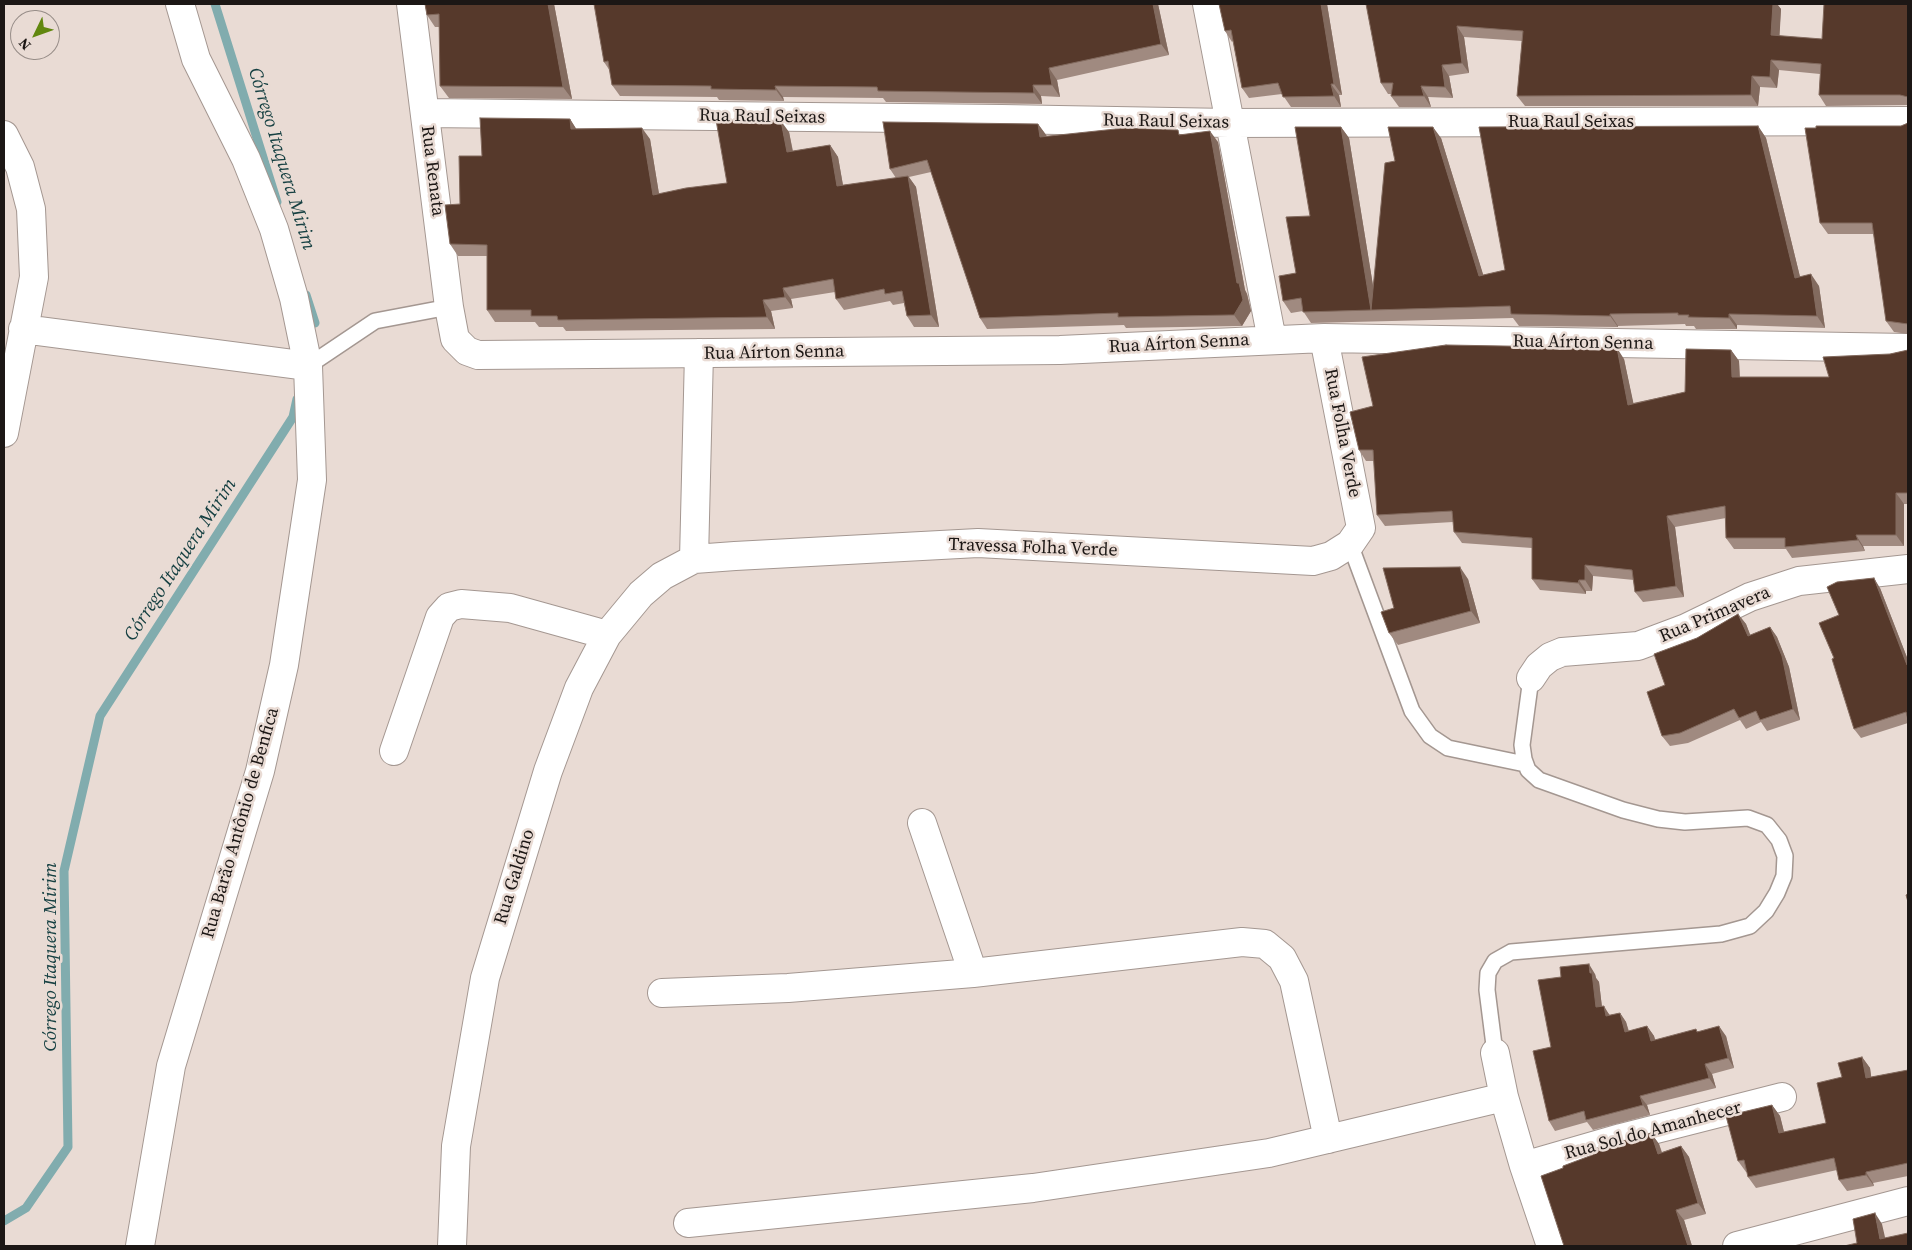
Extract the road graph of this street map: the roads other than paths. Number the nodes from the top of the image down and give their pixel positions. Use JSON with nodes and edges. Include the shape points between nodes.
{"nodes":[{"id":1,"x":180,"y":4,"type":"edge"},
{"id":2,"x":411,"y":4,"type":"edge"},
{"id":3,"x":1207,"y":4,"type":"edge"},
{"id":4,"x":425,"y":113,"type":"junction"},
{"id":5,"x":1908,"y":121,"type":"edge"},
{"id":6,"x":1229,"y":123,"type":"junction"},
{"id":7,"x":4,"y":135,"type":"edge"},
{"id":8,"x":449,"y":307,"type":"junction"},
{"id":9,"x":24,"y":329,"type":"junction"},
{"id":10,"x":1324,"y":338,"type":"junction"},
{"id":11,"x":455,"y":339,"type":"joint"},
{"id":12,"x":1272,"y":340,"type":"junction"},
{"id":13,"x":1908,"y":348,"type":"edge"},
{"id":14,"x":699,"y":353,"type":"junction"},
{"id":15,"x":308,"y":366,"type":"junction"},
{"id":16,"x":4,"y":433,"type":"edge"},
{"id":17,"x":1355,"y":536,"type":"junction"},
{"id":18,"x":694,"y":559,"type":"junction"},
{"id":19,"x":1908,"y":569,"type":"edge"},
{"id":20,"x":607,"y":635,"type":"junction"},
{"id":21,"x":1531,"y":678,"type":"joint"},
{"id":22,"x":394,"y":751,"type":"dead end"},
{"id":23,"x":1525,"y":764,"type":"junction"},
{"id":24,"x":922,"y":823,"type":"dead end"},
{"id":25,"x":972,"y":973,"type":"junction"},
{"id":26,"x":662,"y":993,"type":"dead end"},
{"id":27,"x":1495,"y":1053,"type":"joint"},
{"id":28,"x":1504,"y":1097,"type":"junction"},
{"id":29,"x":1782,"y":1097,"type":"dead end"},
{"id":30,"x":1328,"y":1139,"type":"junction"},
{"id":31,"x":1524,"y":1166,"type":"junction"},
{"id":32,"x":1908,"y":1201,"type":"edge"},
{"id":33,"x":688,"y":1223,"type":"dead end"},
{"id":34,"x":140,"y":1246,"type":"edge"},
{"id":35,"x":452,"y":1246,"type":"edge"},
{"id":36,"x":1551,"y":1246,"type":"edge"},
{"id":37,"x":1736,"y":1246,"type":"edge"}],
"edges":[{"from":1,"to":15,"type":"street","name":"Rua Barão Antônio de Benfica","via":[[196,59],[246,160],[274,229],[294,298]]},
{"from":2,"to":4,"type":"street","name":"Rua Renata"},
{"from":3,"to":6,"type":"street"},
{"from":4,"to":6,"type":"street","name":"Rua Raul Seixas"},
{"from":4,"to":8,"type":"street","name":"Rua Renata"},
{"from":5,"to":6,"type":"street","name":"Rua Raul Seixas"},
{"from":6,"to":12,"type":"street"},
{"from":7,"to":9,"type":"street","via":[[20,167],[31,209],[34,277]]},
{"from":8,"to":11,"type":"street","name":"Rua Renata"},
{"from":8,"to":15,"type":"lane","via":[[375,321]]},
{"from":9,"to":15,"type":"street"},
{"from":9,"to":16,"type":"street"},
{"from":10,"to":12,"type":"street","name":"Rua Aírton Senna"},
{"from":10,"to":13,"type":"street","name":"Rua Aírton Senna"},
{"from":10,"to":17,"type":"street","name":"Rua Folha Verde"},
{"from":11,"to":14,"type":"street","name":"Rua Aírton Senna","via":[[466,351],[478,355]]},
{"from":12,"to":14,"type":"street","name":"Rua Aírton Senna","via":[[1060,350]]},
{"from":14,"to":18,"type":"street"},
{"from":15,"to":34,"type":"street","name":"Rua Barão Antônio de Benfica","via":[[312,480],[284,665],[260,770],[171,1066]]},
{"from":17,"to":18,"type":"street","name":"Travessa Folha Verde","via":[[1332,556],[1313,561],[978,543]]},
{"from":17,"to":23,"type":"lane","via":[[1412,710],[1430,736],[1448,748]]},
{"from":18,"to":20,"type":"street","name":"Rua Galdino","via":[[662,576],[641,594]]},
{"from":19,"to":21,"type":"street","name":"Rua Primavera","via":[[1799,581],[1750,597],[1686,628],[1638,646],[1562,652],[1539,666]]},
{"from":20,"to":22,"type":"street","via":[[510,608],[461,604],[449,608],[440,617]]},
{"from":20,"to":35,"type":"street","name":"Rua Galdino","via":[[580,688],[548,771],[485,978],[456,1146]]},
{"from":21,"to":23,"type":"lane","via":[[1522,745]]},
{"from":23,"to":27,"type":"lane","via":[[1539,780],[1658,819],[1685,822],[1748,818],[1767,825],[1779,840],[1785,856],[1784,876],[1766,911],[1750,926],[1721,934],[1511,952],[1495,961],[1488,973],[1487,990]]},
{"from":24,"to":25,"type":"street"},
{"from":25,"to":26,"type":"street","via":[[788,988]]},
{"from":25,"to":30,"type":"street","via":[[1242,942],[1265,944],[1282,958],[1294,981]]},
{"from":27,"to":28,"type":"street"},
{"from":28,"to":30,"type":"street"},
{"from":28,"to":31,"type":"street"},
{"from":29,"to":31,"type":"street","name":"Rua Sol do Amanhecer"},
{"from":30,"to":33,"type":"street","via":[[1269,1153],[1033,1188]]},
{"from":31,"to":36,"type":"street"},
{"from":32,"to":37,"type":"street"}]}
